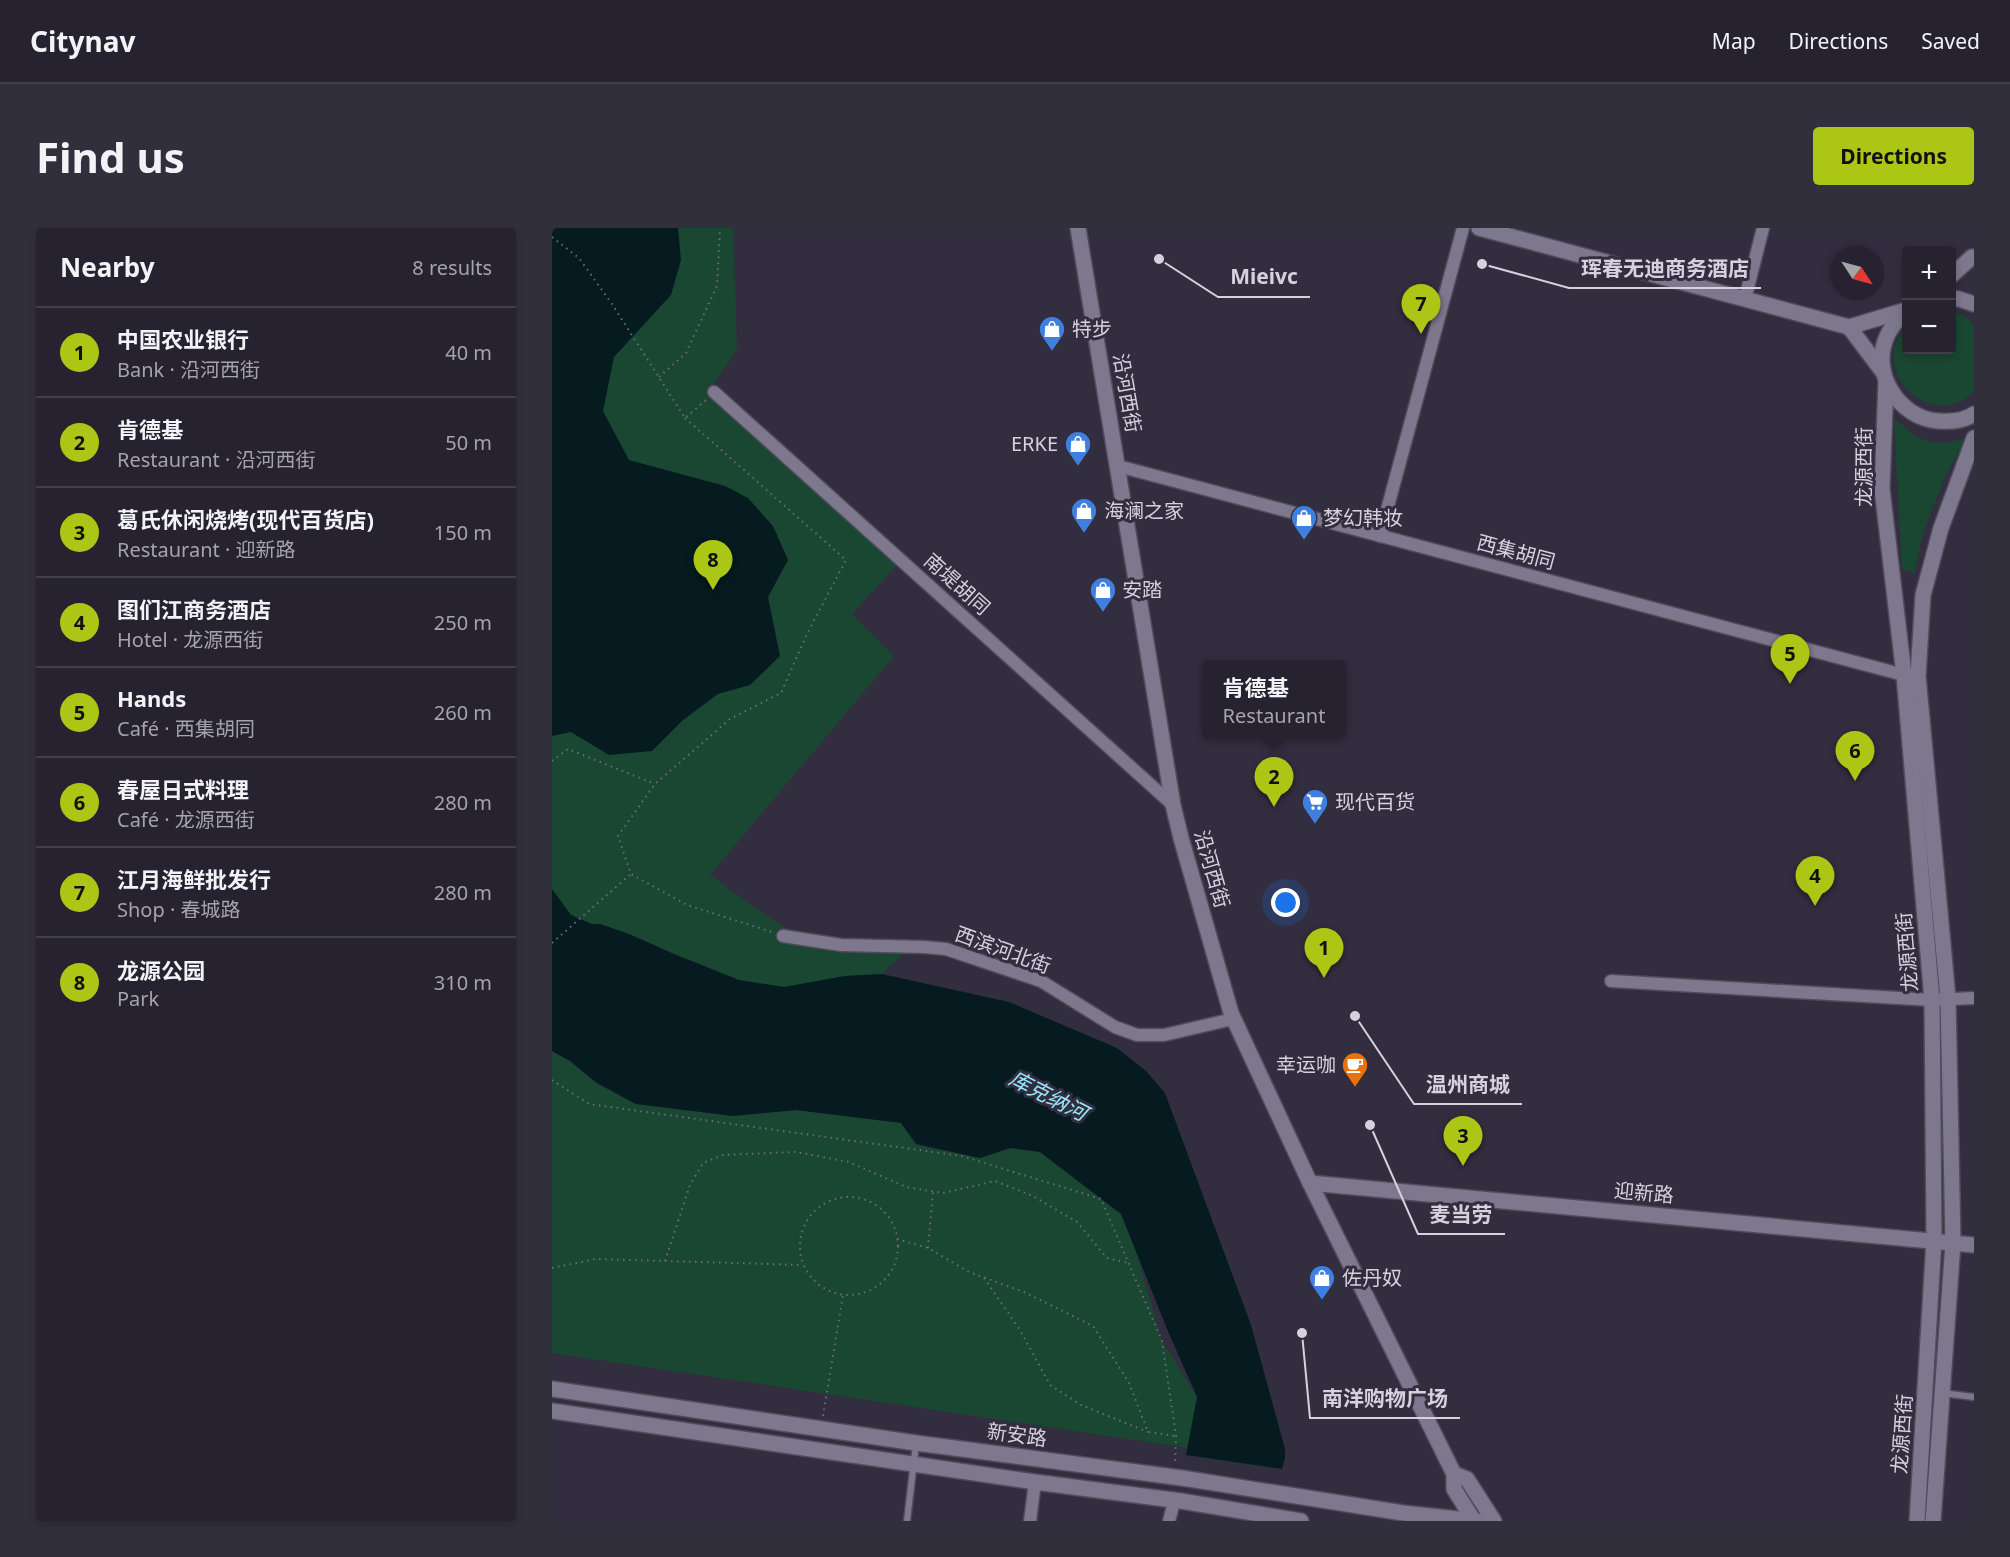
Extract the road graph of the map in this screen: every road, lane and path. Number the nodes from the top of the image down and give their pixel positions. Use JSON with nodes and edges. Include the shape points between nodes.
{"nodes":[{"id":1,"x":720,"y":228,"type":"edge"},
{"id":2,"x":1078,"y":228,"type":"edge"},
{"id":3,"x":1463,"y":228,"type":"edge"},
{"id":4,"x":1479,"y":228,"type":"edge"},
{"id":5,"x":1763,"y":228,"type":"edge"},
{"id":6,"x":552,"y":237,"type":"edge"},
{"id":7,"x":1973,"y":256,"type":"edge"},
{"id":8,"x":1956,"y":271,"type":"edge"},
{"id":9,"x":1956,"y":298,"type":"edge"},
{"id":10,"x":1745,"y":299,"type":"junction"},
{"id":11,"x":1974,"y":304,"type":"edge"},
{"id":12,"x":1902,"y":311,"type":"edge"},
{"id":13,"x":1902,"y":314,"type":"edge"},
{"id":14,"x":1849,"y":327,"type":"junction"},
{"id":15,"x":659,"y":377,"type":"junction"},
{"id":16,"x":1885,"y":377,"type":"junction"},
{"id":17,"x":714,"y":392,"type":"joint"},
{"id":18,"x":1974,"y":414,"type":"edge"},
{"id":19,"x":685,"y":418,"type":"junction"},
{"id":20,"x":1974,"y":438,"type":"edge"},
{"id":21,"x":1974,"y":455,"type":"edge"},
{"id":22,"x":1118,"y":466,"type":"junction"},
{"id":23,"x":1960,"y":474,"type":"junction"},
{"id":24,"x":1380,"y":536,"type":"junction"},
{"id":25,"x":1904,"y":675,"type":"junction"},
{"id":26,"x":552,"y":761,"type":"edge"},
{"id":27,"x":655,"y":784,"type":"junction"},
{"id":28,"x":1173,"y":805,"type":"junction"},
{"id":29,"x":631,"y":874,"type":"junction"},
{"id":30,"x":783,"y":936,"type":"joint"},
{"id":31,"x":552,"y":944,"type":"edge"},
{"id":32,"x":1611,"y":981,"type":"dead end"},
{"id":33,"x":1948,"y":998,"type":"junction"},
{"id":34,"x":1974,"y":998,"type":"edge"},
{"id":35,"x":1932,"y":1000,"type":"junction"},
{"id":36,"x":1233,"y":1019,"type":"junction"},
{"id":37,"x":552,"y":1080,"type":"edge"},
{"id":38,"x":1310,"y":1183,"type":"junction"},
{"id":39,"x":933,"y":1192,"type":"junction"},
{"id":40,"x":897,"y":1239,"type":"junction"},
{"id":41,"x":1934,"y":1240,"type":"junction"},
{"id":42,"x":1953,"y":1243,"type":"junction"},
{"id":43,"x":1974,"y":1245,"type":"edge"},
{"id":44,"x":928,"y":1248,"type":"junction"},
{"id":45,"x":665,"y":1261,"type":"junction"},
{"id":46,"x":1129,"y":1263,"type":"junction"},
{"id":47,"x":803,"y":1265,"type":"junction"},
{"id":48,"x":552,"y":1268,"type":"edge"},
{"id":49,"x":984,"y":1277,"type":"junction"},
{"id":50,"x":843,"y":1295,"type":"junction"},
{"id":51,"x":552,"y":1389,"type":"edge"},
{"id":52,"x":1941,"y":1393,"type":"junction"},
{"id":53,"x":1974,"y":1397,"type":"edge"},
{"id":54,"x":552,"y":1411,"type":"edge"},
{"id":55,"x":820,"y":1428,"type":"junction"},
{"id":56,"x":1148,"y":1432,"type":"junction"},
{"id":57,"x":1176,"y":1436,"type":"junction"},
{"id":58,"x":916,"y":1443,"type":"junction"},
{"id":59,"x":914,"y":1464,"type":"junction"},
{"id":60,"x":1454,"y":1474,"type":"junction"},
{"id":61,"x":1178,"y":1478,"type":"junction"},
{"id":62,"x":1035,"y":1482,"type":"junction"},
{"id":63,"x":1178,"y":1502,"type":"junction"},
{"id":64,"x":907,"y":1521,"type":"edge"},
{"id":65,"x":1030,"y":1521,"type":"edge"},
{"id":66,"x":1169,"y":1521,"type":"edge"},
{"id":67,"x":1301,"y":1521,"type":"edge"},
{"id":68,"x":1475,"y":1521,"type":"edge"},
{"id":69,"x":1494,"y":1521,"type":"edge"},
{"id":70,"x":1917,"y":1521,"type":"edge"},
{"id":71,"x":1933,"y":1521,"type":"edge"}],
"edges":[{"from":1,"to":15,"type":"path","via":[[717,286],[686,353]]},
{"from":2,"to":22,"type":"main road","name":"沿河西街"},
{"from":3,"to":24,"type":"street"},
{"from":4,"to":10,"type":"main road"},
{"from":5,"to":10,"type":"street"},
{"from":6,"to":15,"type":"path","via":[[579,258]]},
{"from":7,"to":8,"type":"main road"},
{"from":9,"to":11,"type":"main road"},
{"from":10,"to":14,"type":"main road"},
{"from":12,"to":14,"type":"main road"},
{"from":13,"to":16,"type":"main road","name":"龙源西街","via":[[1886,337],[1882,355]]},
{"from":14,"to":16,"type":"main road"},
{"from":15,"to":19,"type":"path"},
{"from":16,"to":18,"type":"main road","via":[[1896,399],[1929,420],[1950,422]]},
{"from":16,"to":25,"type":"main road","name":"龙源西街","via":[[1882,489]]},
{"from":17,"to":19,"type":"path"},
{"from":17,"to":28,"type":"street","name":"南堤胡同"},
{"from":19,"to":27,"type":"path","via":[[846,560],[781,693],[730,719]]},
{"from":20,"to":23,"type":"main road","name":"龙源西街"},
{"from":21,"to":23,"type":"main road"},
{"from":22,"to":24,"type":"street","name":"西集胡同"},
{"from":22,"to":28,"type":"main road","name":"沿河西街"},
{"from":23,"to":33,"type":"main road","name":"龙源西街","via":[[1923,595],[1918,676]]},
{"from":24,"to":25,"type":"street","name":"西集胡同"},
{"from":25,"to":35,"type":"main road","name":"龙源西街"},
{"from":26,"to":27,"type":"path","via":[[568,749]]},
{"from":27,"to":29,"type":"path","via":[[618,836]]},
{"from":28,"to":36,"type":"main road","name":"沿河西街"},
{"from":29,"to":30,"type":"path","via":[[687,905]]},
{"from":29,"to":31,"type":"path"},
{"from":30,"to":36,"type":"street","name":"西滨河北街","via":[[841,945],[946,949],[1041,981],[1114,1027],[1137,1035],[1164,1035]]},
{"from":32,"to":35,"type":"street"},
{"from":33,"to":34,"type":"street"},
{"from":33,"to":35,"type":"street"},
{"from":33,"to":42,"type":"main road","name":"龙源西街"},
{"from":35,"to":41,"type":"main road","name":"龙源西街"},
{"from":36,"to":38,"type":"main road","name":"沿河西街"},
{"from":37,"to":46,"type":"path","via":[[589,1104],[962,1156],[1101,1199]]},
{"from":38,"to":41,"type":"main road","name":"迎新路"},
{"from":38,"to":60,"type":"main road","name":"沿河西街"},
{"from":39,"to":44,"type":"path"},
{"from":39,"to":45,"type":"path","via":[[906,1187],[849,1162],[796,1152],[723,1155],[703,1164],[690,1185]]},
{"from":39,"to":46,"type":"path","via":[[995,1181],[1033,1196],[1077,1222],[1107,1258]]},
{"from":40,"to":44,"type":"path"},
{"from":40,"to":47,"type":"path","via":[[892,1223],[875,1205],[852,1197],[836,1199],[820,1206],[809,1217],[802,1232]]},
{"from":40,"to":50,"type":"path","via":[[897,1254],[884,1280],[872,1289]]},
{"from":41,"to":42,"type":"main road","name":"迎新路"},
{"from":41,"to":70,"type":"main road","name":"龙源西街"},
{"from":42,"to":43,"type":"main road","name":"迎新路"},
{"from":42,"to":52,"type":"main road","name":"龙源西街"},
{"from":44,"to":49,"type":"path"},
{"from":45,"to":47,"type":"path"},
{"from":45,"to":48,"type":"path","via":[[596,1259]]},
{"from":46,"to":57,"type":"path","via":[[1162,1341]]},
{"from":47,"to":50,"type":"path","via":[[819,1285]]},
{"from":49,"to":56,"type":"path","via":[[1020,1330],[1050,1385],[1081,1404]]},
{"from":49,"to":56,"type":"path","via":[[1093,1326],[1129,1383]]},
{"from":50,"to":55,"type":"path"},
{"from":51,"to":55,"type":"main road","name":"新安路"},
{"from":52,"to":53,"type":"lane"},
{"from":52,"to":71,"type":"main road","name":"龙源西街"},
{"from":54,"to":59,"type":"main road"},
{"from":55,"to":58,"type":"main road","name":"新安路"},
{"from":56,"to":57,"type":"path"},
{"from":57,"to":61,"type":"path"},
{"from":58,"to":59,"type":"lane"},
{"from":58,"to":61,"type":"main road","name":"新安路"},
{"from":59,"to":62,"type":"main road"},
{"from":59,"to":64,"type":"lane"},
{"from":60,"to":68,"type":"main road","name":"沿河西街","via":[[1454,1489]]},
{"from":60,"to":69,"type":"main road","name":"沿河西街","via":[[1467,1479]]},
{"from":61,"to":68,"type":"main road","name":"新安路","via":[[1403,1514]]},
{"from":62,"to":63,"type":"main road"},
{"from":62,"to":65,"type":"street"},
{"from":63,"to":66,"type":"street"},
{"from":63,"to":67,"type":"main road"}]}
